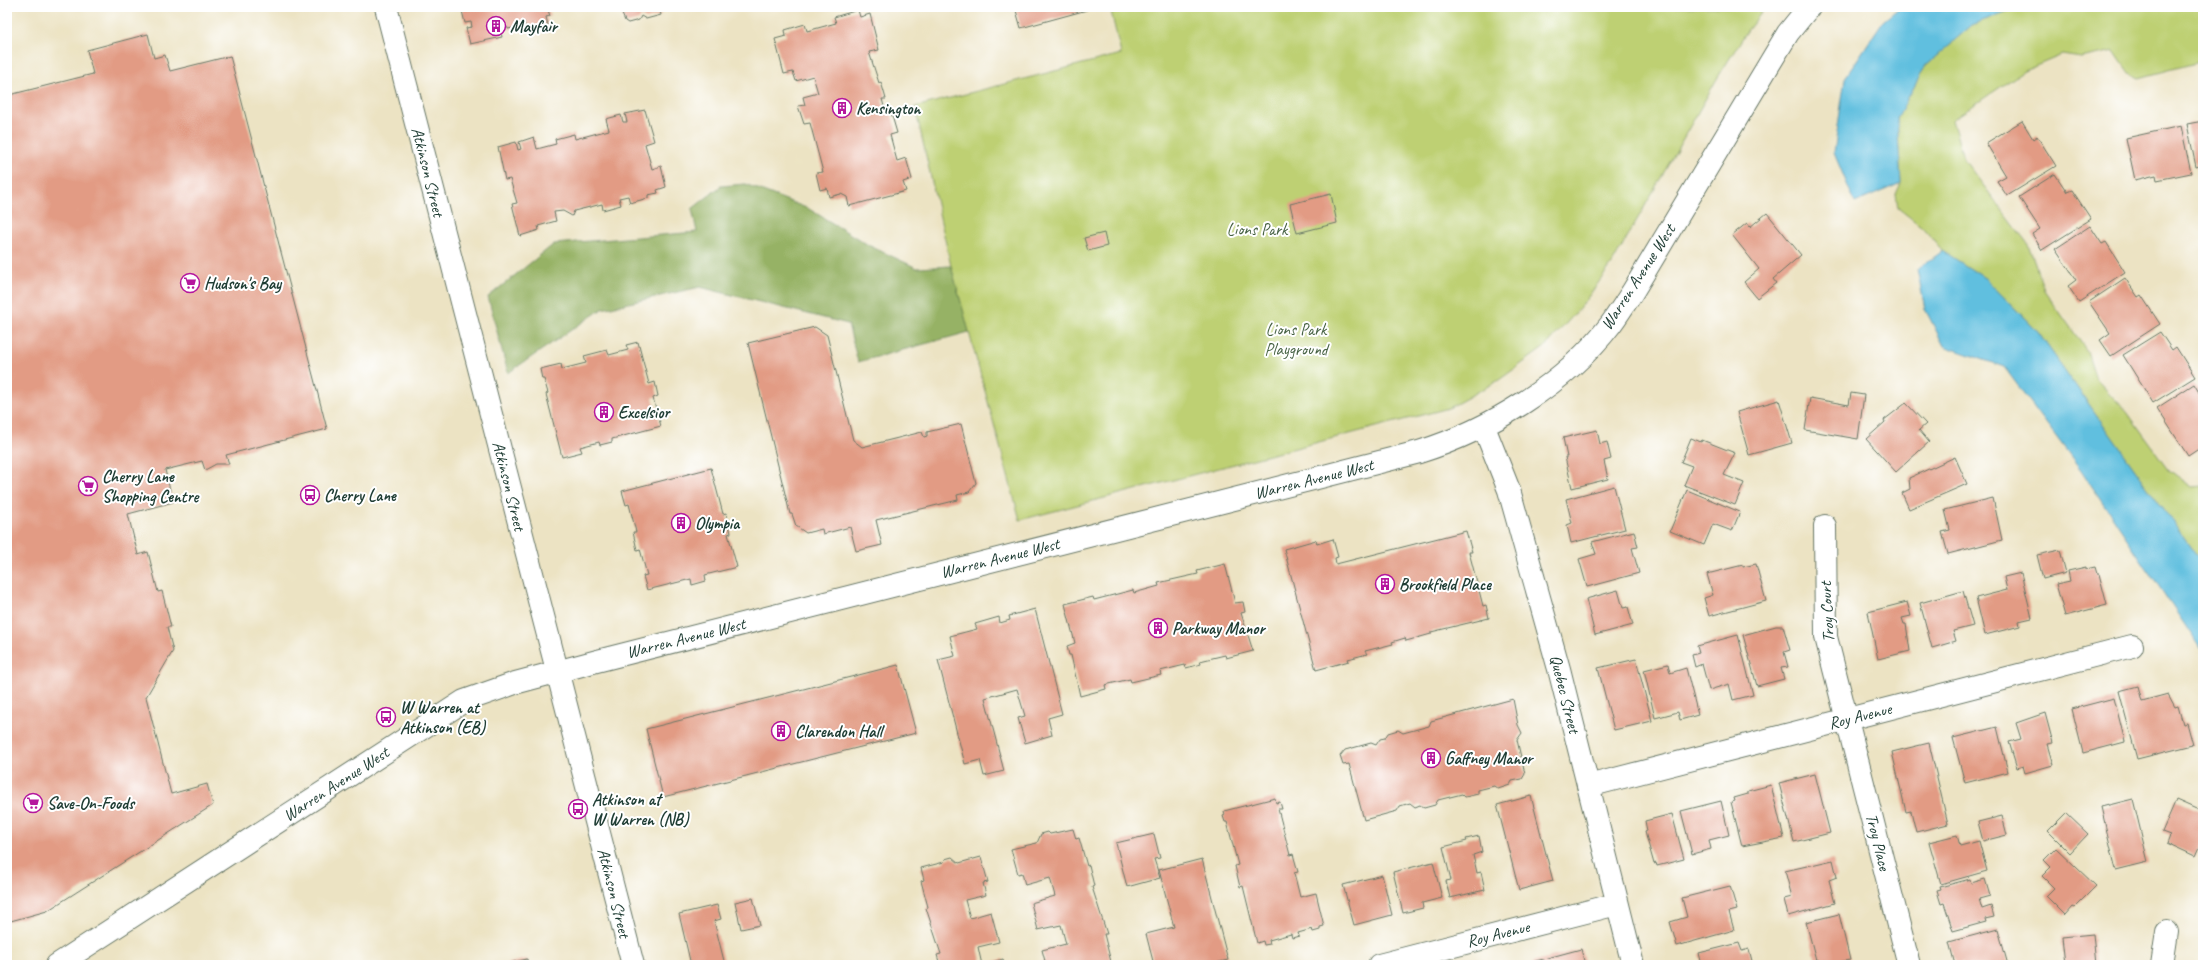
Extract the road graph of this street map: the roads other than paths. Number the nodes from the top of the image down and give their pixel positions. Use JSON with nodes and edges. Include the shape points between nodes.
{"nodes":[{"id":1,"x":386,"y":7,"type":"edge"},
{"id":2,"x":1809,"y":7,"type":"edge"},
{"id":3,"x":1484,"y":427,"type":"junction"},
{"id":4,"x":1825,"y":526,"type":"dead end"},
{"id":5,"x":2132,"y":646,"type":"dead end"},
{"id":6,"x":557,"y":672,"type":"junction"},
{"id":7,"x":1847,"y":720,"type":"junction"},
{"id":8,"x":1588,"y":786,"type":"junction"},
{"id":9,"x":1617,"y":904,"type":"junction"},
{"id":10,"x":2167,"y":932,"type":"dead end"},
{"id":11,"x":57,"y":965,"type":"edge"},
{"id":12,"x":633,"y":965,"type":"edge"},
{"id":13,"x":1380,"y":965,"type":"edge"},
{"id":14,"x":1633,"y":965,"type":"edge"},
{"id":15,"x":1909,"y":965,"type":"edge"},
{"id":16,"x":2162,"y":965,"type":"edge"}],
"edges":[{"from":1,"to":6,"type":"street","name":"Atkinson Street"},
{"from":2,"to":3,"type":"street","name":"Warren Avenue West","via":[[1788,33],[1611,324],[1562,373],[1519,406]]},
{"from":3,"to":6,"type":"street","name":"Warren Avenue West","via":[[1419,452]]},
{"from":3,"to":8,"type":"street","name":"Quebec Street","via":[[1509,490],[1559,669]]},
{"from":4,"to":7,"type":"street","name":"Troy Court","via":[[1826,637]]},
{"from":5,"to":7,"type":"street","name":"Roy Avenue"},
{"from":6,"to":11,"type":"street","name":"Warren Avenue West","via":[[464,701]]},
{"from":6,"to":12,"type":"street","name":"Atkinson Street"},
{"from":7,"to":8,"type":"street","name":"Roy Avenue"},
{"from":7,"to":15,"type":"street","name":"Troy Place"},
{"from":8,"to":9,"type":"street","name":"Quebec Street"},
{"from":9,"to":13,"type":"street","name":"Roy Avenue"},
{"from":9,"to":14,"type":"street","name":"Quebec Street"},
{"from":10,"to":16,"type":"street"}]}
